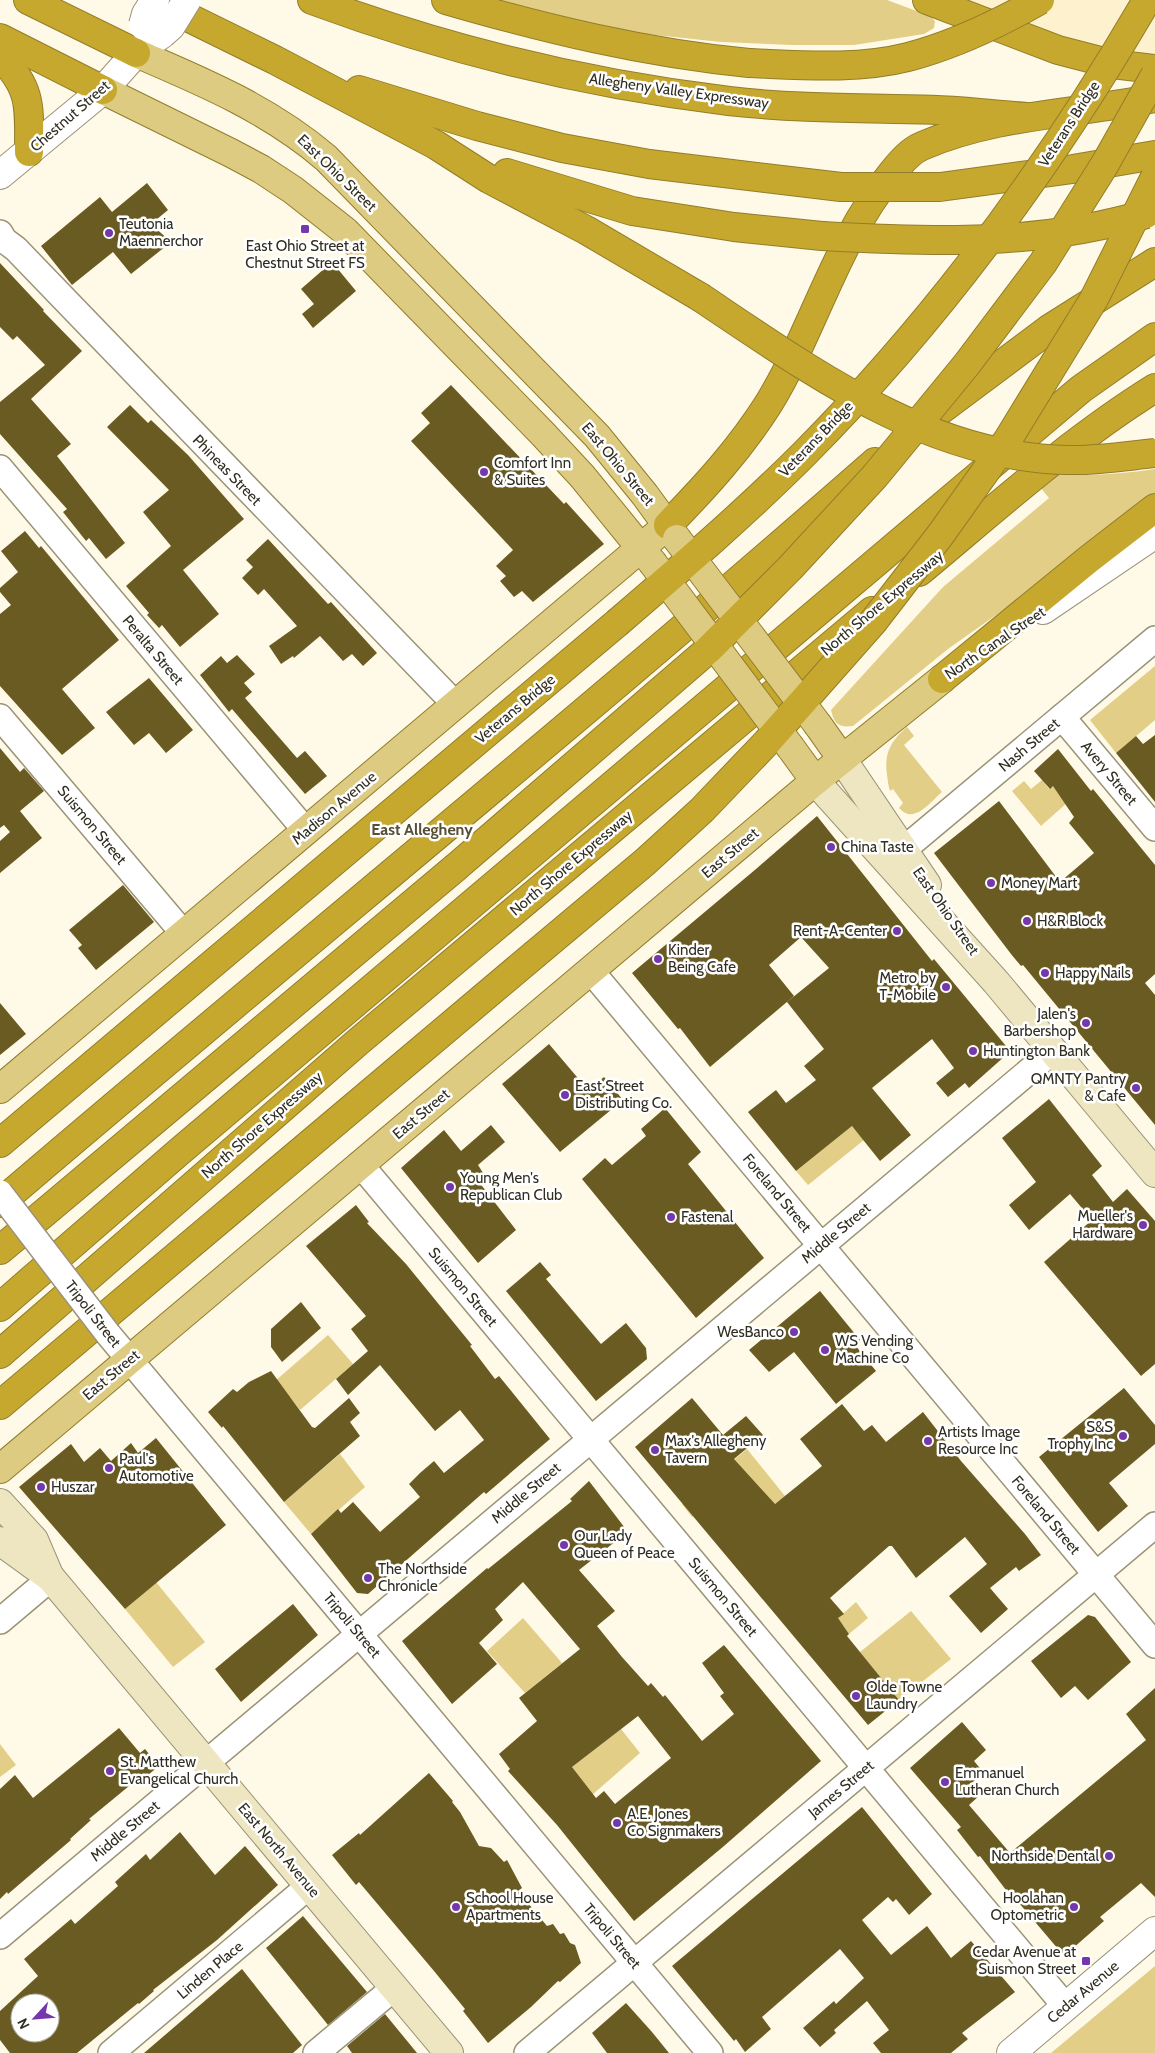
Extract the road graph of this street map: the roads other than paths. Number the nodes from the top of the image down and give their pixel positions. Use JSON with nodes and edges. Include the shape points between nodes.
{"nodes":[{"id":1,"x":28,"y":0,"type":"edge"},
{"id":2,"x":154,"y":0,"type":"edge"},
{"id":3,"x":187,"y":0,"type":"edge"},
{"id":4,"x":312,"y":0,"type":"edge"},
{"id":5,"x":446,"y":0,"type":"edge"},
{"id":6,"x":927,"y":0,"type":"edge"},
{"id":7,"x":1040,"y":0,"type":"edge"},
{"id":8,"x":1147,"y":0,"type":"edge"},
{"id":9,"x":0,"y":38,"type":"edge"},
{"id":10,"x":143,"y":44,"type":"junction"},
{"id":11,"x":0,"y":56,"type":"edge"},
{"id":12,"x":275,"y":60,"type":"junction"},
{"id":13,"x":1155,"y":69,"type":"edge"},
{"id":14,"x":1155,"y":75,"type":"edge"},
{"id":15,"x":103,"y":90,"type":"junction"},
{"id":16,"x":1155,"y":98,"type":"edge"},
{"id":17,"x":1027,"y":117,"type":"junction"},
{"id":18,"x":436,"y":145,"type":"junction"},
{"id":19,"x":29,"y":152,"type":"junction"},
{"id":20,"x":1155,"y":155,"type":"edge"},
{"id":21,"x":0,"y":175,"type":"edge"},
{"id":22,"x":1155,"y":177,"type":"edge"},
{"id":23,"x":1155,"y":211,"type":"edge"},
{"id":24,"x":0,"y":234,"type":"edge"},
{"id":25,"x":1155,"y":262,"type":"edge"},
{"id":26,"x":1154,"y":338,"type":"edge"},
{"id":27,"x":1155,"y":388,"type":"edge"},
{"id":28,"x":1155,"y":453,"type":"edge"},
{"id":29,"x":0,"y":468,"type":"edge"},
{"id":30,"x":1155,"y":508,"type":"edge"},
{"id":31,"x":673,"y":532,"type":"junction"},
{"id":32,"x":1155,"y":534,"type":"edge"},
{"id":33,"x":646,"y":555,"type":"junction"},
{"id":34,"x":1155,"y":639,"type":"edge"},
{"id":35,"x":942,"y":678,"type":"junction"},
{"id":36,"x":456,"y":705,"type":"junction"},
{"id":37,"x":0,"y":717,"type":"edge"},
{"id":38,"x":1062,"y":717,"type":"junction"},
{"id":39,"x":842,"y":759,"type":"junction"},
{"id":40,"x":815,"y":781,"type":"junction"},
{"id":41,"x":1155,"y":828,"type":"edge"},
{"id":42,"x":306,"y":832,"type":"junction"},
{"id":43,"x":903,"y":850,"type":"junction"},
{"id":44,"x":184,"y":934,"type":"junction"},
{"id":45,"x":590,"y":970,"type":"junction"},
{"id":46,"x":996,"y":982,"type":"junction"},
{"id":47,"x":1053,"y":1051,"type":"junction"},
{"id":48,"x":0,"y":1089,"type":"edge"},
{"id":49,"x":0,"y":1143,"type":"edge"},
{"id":50,"x":360,"y":1164,"type":"junction"},
{"id":51,"x":1155,"y":1173,"type":"edge"},
{"id":52,"x":0,"y":1192,"type":"edge"},
{"id":53,"x":0,"y":1203,"type":"edge"},
{"id":54,"x":821,"y":1246,"type":"junction"},
{"id":55,"x":0,"y":1250,"type":"edge"},
{"id":56,"x":0,"y":1307,"type":"edge"},
{"id":57,"x":0,"y":1354,"type":"edge"},
{"id":58,"x":129,"y":1359,"type":"junction"},
{"id":59,"x":0,"y":1405,"type":"edge"},
{"id":60,"x":591,"y":1439,"type":"junction"},
{"id":61,"x":0,"y":1469,"type":"edge"},
{"id":62,"x":0,"y":1503,"type":"edge"},
{"id":63,"x":1155,"y":1525,"type":"edge"},
{"id":64,"x":0,"y":1541,"type":"edge"},
{"id":65,"x":1096,"y":1575,"type":"junction"},
{"id":66,"x":51,"y":1578,"type":"junction"},
{"id":67,"x":0,"y":1621,"type":"edge"},
{"id":68,"x":359,"y":1634,"type":"junction"},
{"id":69,"x":1155,"y":1645,"type":"edge"},
{"id":70,"x":206,"y":1763,"type":"junction"},
{"id":71,"x":866,"y":1768,"type":"junction"},
{"id":72,"x":309,"y":1886,"type":"junction"},
{"id":73,"x":1155,"y":1931,"type":"edge"},
{"id":74,"x":0,"y":1936,"type":"edge"},
{"id":75,"x":635,"y":1963,"type":"junction"},
{"id":76,"x":394,"y":1988,"type":"junction"},
{"id":77,"x":1066,"y":2007,"type":"junction"},
{"id":78,"x":111,"y":2053,"type":"edge"},
{"id":79,"x":316,"y":2053,"type":"edge"},
{"id":80,"x":448,"y":2053,"type":"edge"},
{"id":81,"x":527,"y":2053,"type":"edge"},
{"id":82,"x":710,"y":2053,"type":"edge"},
{"id":83,"x":1011,"y":2053,"type":"edge"}],
"edges":[{"from":1,"to":10,"type":"highway"},
{"from":2,"to":10,"type":"street","name":"Chestnut Street","bridge":true,"via":[[146,14]]},
{"from":2,"to":12,"type":"highway"},
{"from":3,"to":10,"type":"street","name":"Chestnut Street","bridge":true,"via":[[171,26]]},
{"from":4,"to":17,"type":"highway","name":"Allegheny Valley Expressway","via":[[415,35],[521,65],[622,86],[731,101]]},
{"from":5,"to":7,"type":"highway","bridge":true,"via":[[537,26],[696,58],[749,63],[852,65],[906,57],[958,41],[1008,19]]},
{"from":6,"to":13,"type":"highway","via":[[1058,50],[1112,64]]},
{"from":8,"to":49,"type":"highway","name":"Veterans Bridge","bridge":true,"via":[[1001,226],[878,375],[804,454],[650,594]]},
{"from":9,"to":15,"type":"highway"},
{"from":10,"to":15,"type":"street","name":"Chestnut Street"},
{"from":10,"to":31,"type":"main road","name":"East Ohio Street","via":[[199,80],[257,109],[326,158],[597,436]]},
{"from":11,"to":19,"type":"highway","via":[[18,76],[27,97],[30,110]]},
{"from":12,"to":18,"type":"highway"},
{"from":12,"to":20,"type":"highway","bridge":true,"via":[[369,94],[562,148],[649,164],[841,187],[940,187]]},
{"from":14,"to":55,"type":"highway","bridge":true,"via":[[1105,164],[1043,263],[967,364],[875,476],[790,568],[708,650],[455,868]]},
{"from":15,"to":19,"type":"street","name":"Chestnut Street"},
{"from":15,"to":33,"type":"main road","name":"East Ohio Street","via":[[261,169],[345,232],[542,433]]},
{"from":16,"to":17,"type":"highway","via":[[1112,107]]},
{"from":17,"to":31,"type":"highway","via":[[920,146],[904,159],[873,196],[844,247],[796,352],[769,402]]},
{"from":18,"to":23,"type":"highway","bridge":true,"via":[[526,180],[632,211],[734,227],[822,236],[968,241],[1038,236],[1122,221]]},
{"from":18,"to":28,"type":"highway","bridge":true,"via":[[489,179],[586,230],[700,297],[838,386],[902,420],[968,445],[1017,455],[1067,460]]},
{"from":19,"to":21,"type":"street","name":"Chestnut Street"},
{"from":22,"to":59,"type":"highway","bridge":true,"via":[[1094,299],[1007,441],[873,622],[767,742],[702,810],[645,862]]},
{"from":24,"to":36,"type":"street","name":"Phineas Street"},
{"from":25,"to":53,"type":"highway","via":[[1049,329],[882,455],[499,786]]},
{"from":26,"to":56,"type":"highway","via":[[1081,389]]},
{"from":27,"to":57,"type":"highway","name":"North Shore Expressway","via":[[1076,441],[828,647],[359,1041]]},
{"from":29,"to":42,"type":"street","name":"Peralta Street"},
{"from":30,"to":35,"type":"highway"},
{"from":31,"to":33,"type":"main road","name":"Madison Avenue"},
{"from":31,"to":39,"type":"main road","name":"East Ohio Street","bridge":true},
{"from":32,"to":35,"type":"street","name":"North Canal Street"},
{"from":33,"to":36,"type":"main road","name":"Madison Avenue"},
{"from":33,"to":40,"type":"main road","name":"East Ohio Street","bridge":true},
{"from":34,"to":38,"type":"street","name":"Nash Street"},
{"from":35,"to":39,"type":"main road","name":"North Canal Street"},
{"from":36,"to":42,"type":"main road","name":"Madison Avenue"},
{"from":37,"to":44,"type":"street","name":"Suismon Street"},
{"from":38,"to":41,"type":"street","name":"Avery Street"},
{"from":38,"to":43,"type":"street","name":"Nash Street"},
{"from":39,"to":40,"type":"main road","name":"East Street"},
{"from":39,"to":43,"type":"main road","name":"East Ohio Street"},
{"from":40,"to":45,"type":"main road","name":"East Street"},
{"from":40,"to":46,"type":"main road","name":"East Ohio Street"},
{"from":42,"to":44,"type":"main road","name":"Madison Avenue"},
{"from":43,"to":46,"type":"main road","name":"East Ohio Street"},
{"from":44,"to":48,"type":"main road","name":"Madison Avenue"},
{"from":45,"to":50,"type":"main road","name":"East Street"},
{"from":45,"to":54,"type":"street","name":"Foreland Street"},
{"from":46,"to":47,"type":"main road","name":"East Ohio Street"},
{"from":47,"to":51,"type":"main road","name":"East Ohio Street"},
{"from":47,"to":54,"type":"street","name":"Middle Street"},
{"from":50,"to":58,"type":"main road","name":"East Street"},
{"from":50,"to":60,"type":"street","name":"Suismon Street"},
{"from":52,"to":58,"type":"street","name":"Tripoli Street","bridge":true},
{"from":54,"to":60,"type":"street","name":"Middle Street"},
{"from":54,"to":65,"type":"street","name":"Foreland Street"},
{"from":58,"to":61,"type":"main road","name":"East Street"},
{"from":58,"to":68,"type":"street","name":"Tripoli Street"},
{"from":60,"to":68,"type":"street","name":"Middle Street"},
{"from":60,"to":71,"type":"street","name":"Suismon Street"},
{"from":62,"to":66,"type":"main road","name":"East North Avenue","via":[[34,1540]]},
{"from":63,"to":65,"type":"street","name":"James Street"},
{"from":64,"to":66,"type":"main road","name":"East North Avenue"},
{"from":65,"to":69,"type":"street","name":"Foreland Street"},
{"from":65,"to":71,"type":"street","name":"James Street"},
{"from":66,"to":67,"type":"street"},
{"from":66,"to":70,"type":"main road","name":"East North Avenue"},
{"from":68,"to":70,"type":"street","name":"Middle Street"},
{"from":68,"to":75,"type":"street","name":"Tripoli Street"},
{"from":70,"to":72,"type":"main road","name":"East North Avenue"},
{"from":70,"to":74,"type":"street","name":"Middle Street"},
{"from":71,"to":75,"type":"street","name":"James Street"},
{"from":71,"to":77,"type":"street","name":"Suismon Street"},
{"from":72,"to":76,"type":"main road","name":"East North Avenue"},
{"from":72,"to":78,"type":"street","name":"Linden Place"},
{"from":73,"to":77,"type":"street","name":"Cedar Avenue"},
{"from":75,"to":81,"type":"street","name":"James Street"},
{"from":75,"to":82,"type":"street","name":"Tripoli Street"},
{"from":76,"to":79,"type":"street"},
{"from":76,"to":80,"type":"main road","name":"East North Avenue"},
{"from":77,"to":83,"type":"street","name":"Cedar Avenue"}]}
